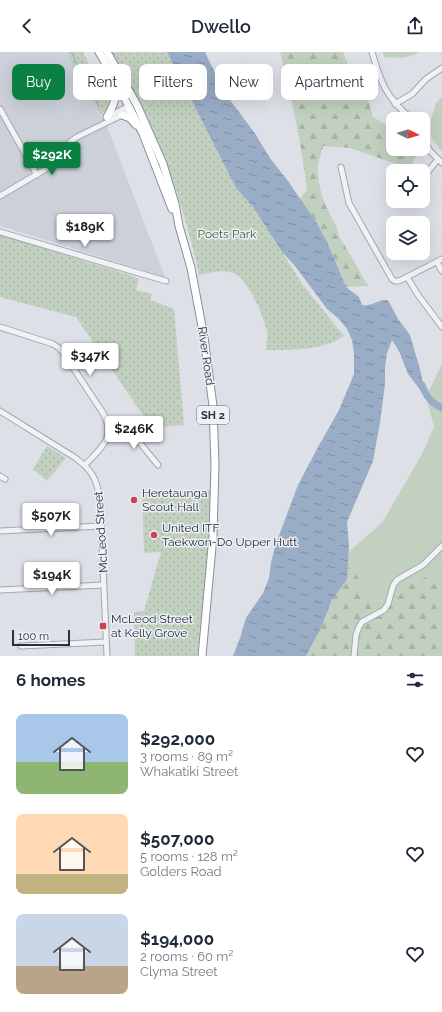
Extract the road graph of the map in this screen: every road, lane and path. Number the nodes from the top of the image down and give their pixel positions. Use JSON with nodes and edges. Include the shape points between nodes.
{"nodes":[{"id":1,"x":98,"y":52,"type":"edge"},
{"id":2,"x":104,"y":52,"type":"edge"},
{"id":3,"x":107,"y":52,"type":"edge"},
{"id":4,"x":372,"y":52,"type":"edge"},
{"id":5,"x":442,"y":68,"type":"edge"},
{"id":6,"x":395,"y":104,"type":"junction"},
{"id":7,"x":130,"y":107,"type":"junction"},
{"id":8,"x":0,"y":109,"type":"edge"},
{"id":9,"x":404,"y":112,"type":"edge"},
{"id":10,"x":122,"y":115,"type":"junction"},
{"id":11,"x":107,"y":117,"type":"junction"},
{"id":12,"x":86,"y":132,"type":"junction"},
{"id":13,"x":430,"y":151,"type":"edge"},
{"id":14,"x":438,"y":159,"type":"junction"},
{"id":15,"x":442,"y":163,"type":"edge"},
{"id":16,"x":155,"y":164,"type":"junction"},
{"id":17,"x":341,"y":167,"type":"dead end"},
{"id":18,"x":430,"y":169,"type":"edge"},
{"id":19,"x":37,"y":175,"type":"junction"},
{"id":20,"x":167,"y":179,"type":"junction"},
{"id":21,"x":0,"y":196,"type":"edge"},
{"id":22,"x":179,"y":226,"type":"junction"},
{"id":23,"x":0,"y":232,"type":"edge"},
{"id":24,"x":440,"y":260,"type":"edge"},
{"id":25,"x":442,"y":271,"type":"edge"},
{"id":26,"x":407,"y":277,"type":"junction"},
{"id":27,"x":166,"y":281,"type":"dead end"},
{"id":28,"x":0,"y":327,"type":"edge"},
{"id":29,"x":442,"y":327,"type":"edge"},
{"id":30,"x":0,"y":411,"type":"edge"},
{"id":31,"x":109,"y":434,"type":"junction"},
{"id":32,"x":85,"y":465,"type":"junction"},
{"id":33,"x":158,"y":465,"type":"dead end"},
{"id":34,"x":101,"y":526,"type":"junction"},
{"id":35,"x":0,"y":531,"type":"edge"},
{"id":36,"x":442,"y":546,"type":"edge"},
{"id":37,"x":104,"y":585,"type":"junction"},
{"id":38,"x":0,"y":590,"type":"edge"},
{"id":39,"x":106,"y":642,"type":"junction"},
{"id":40,"x":21,"y":646,"type":"dead end"},
{"id":41,"x":107,"y":656,"type":"edge"},
{"id":42,"x":202,"y":656,"type":"edge"},
{"id":43,"x":354,"y":656,"type":"edge"}],
"edges":[{"from":1,"to":7,"type":"highway","name":"River Road","number":"SH 2"},
{"from":1,"to":11,"type":"highway","via":[[116,92],[113,107]]},
{"from":2,"to":7,"type":"highway","via":[[130,98]]},
{"from":3,"to":20,"type":"highway","name":"River Road","number":"SH 2","via":[[149,129]]},
{"from":4,"to":6,"type":"street","via":[[381,80]]},
{"from":5,"to":6,"type":"street","via":[[426,79],[412,94]]},
{"from":6,"to":9,"type":"street"},
{"from":7,"to":10,"type":"street","via":[[128,112]]},
{"from":7,"to":11,"type":"street"},
{"from":7,"to":16,"type":"highway","name":"River Road","number":"SH 2"},
{"from":7,"to":20,"type":"highway","via":[[137,112]]},
{"from":8,"to":19,"type":"street"},
{"from":10,"to":12,"type":"street"},
{"from":10,"to":16,"type":"highway","via":[[133,121]]},
{"from":11,"to":12,"type":"street"},
{"from":12,"to":19,"type":"street","via":[[70,142],[53,165]]},
{"from":13,"to":14,"type":"street"},
{"from":14,"to":15,"type":"street"},
{"from":14,"to":18,"type":"street"},
{"from":16,"to":22,"type":"highway","name":"River Road","number":"SH 2"},
{"from":17,"to":26,"type":"street","via":[[349,203],[388,274],[395,281]]},
{"from":19,"to":21,"type":"street"},
{"from":20,"to":22,"type":"highway","name":"River Road","number":"SH 2"},
{"from":22,"to":42,"type":"highway","name":"River Road","number":"SH 2","via":[[201,315],[214,426],[213,529]]},
{"from":23,"to":27,"type":"street"},
{"from":24,"to":25,"type":"street"},
{"from":24,"to":26,"type":"street"},
{"from":26,"to":29,"type":"street"},
{"from":28,"to":31,"type":"street","via":[[59,348],[108,421]]},
{"from":30,"to":32,"type":"street","name":"McLeod Street"},
{"from":31,"to":32,"type":"street","via":[[103,446]]},
{"from":31,"to":33,"type":"street","via":[[128,437],[140,443]]},
{"from":32,"to":34,"type":"street","name":"McLeod Street","via":[[98,485]]},
{"from":34,"to":35,"type":"street"},
{"from":34,"to":37,"type":"street","name":"McLeod Street"},
{"from":36,"to":43,"type":"street","via":[[423,565],[398,580],[384,610],[362,622],[356,635]]},
{"from":37,"to":38,"type":"street"},
{"from":37,"to":39,"type":"street","name":"McLeod Street"},
{"from":39,"to":40,"type":"street"},
{"from":39,"to":41,"type":"street","name":"McLeod Street"}]}
